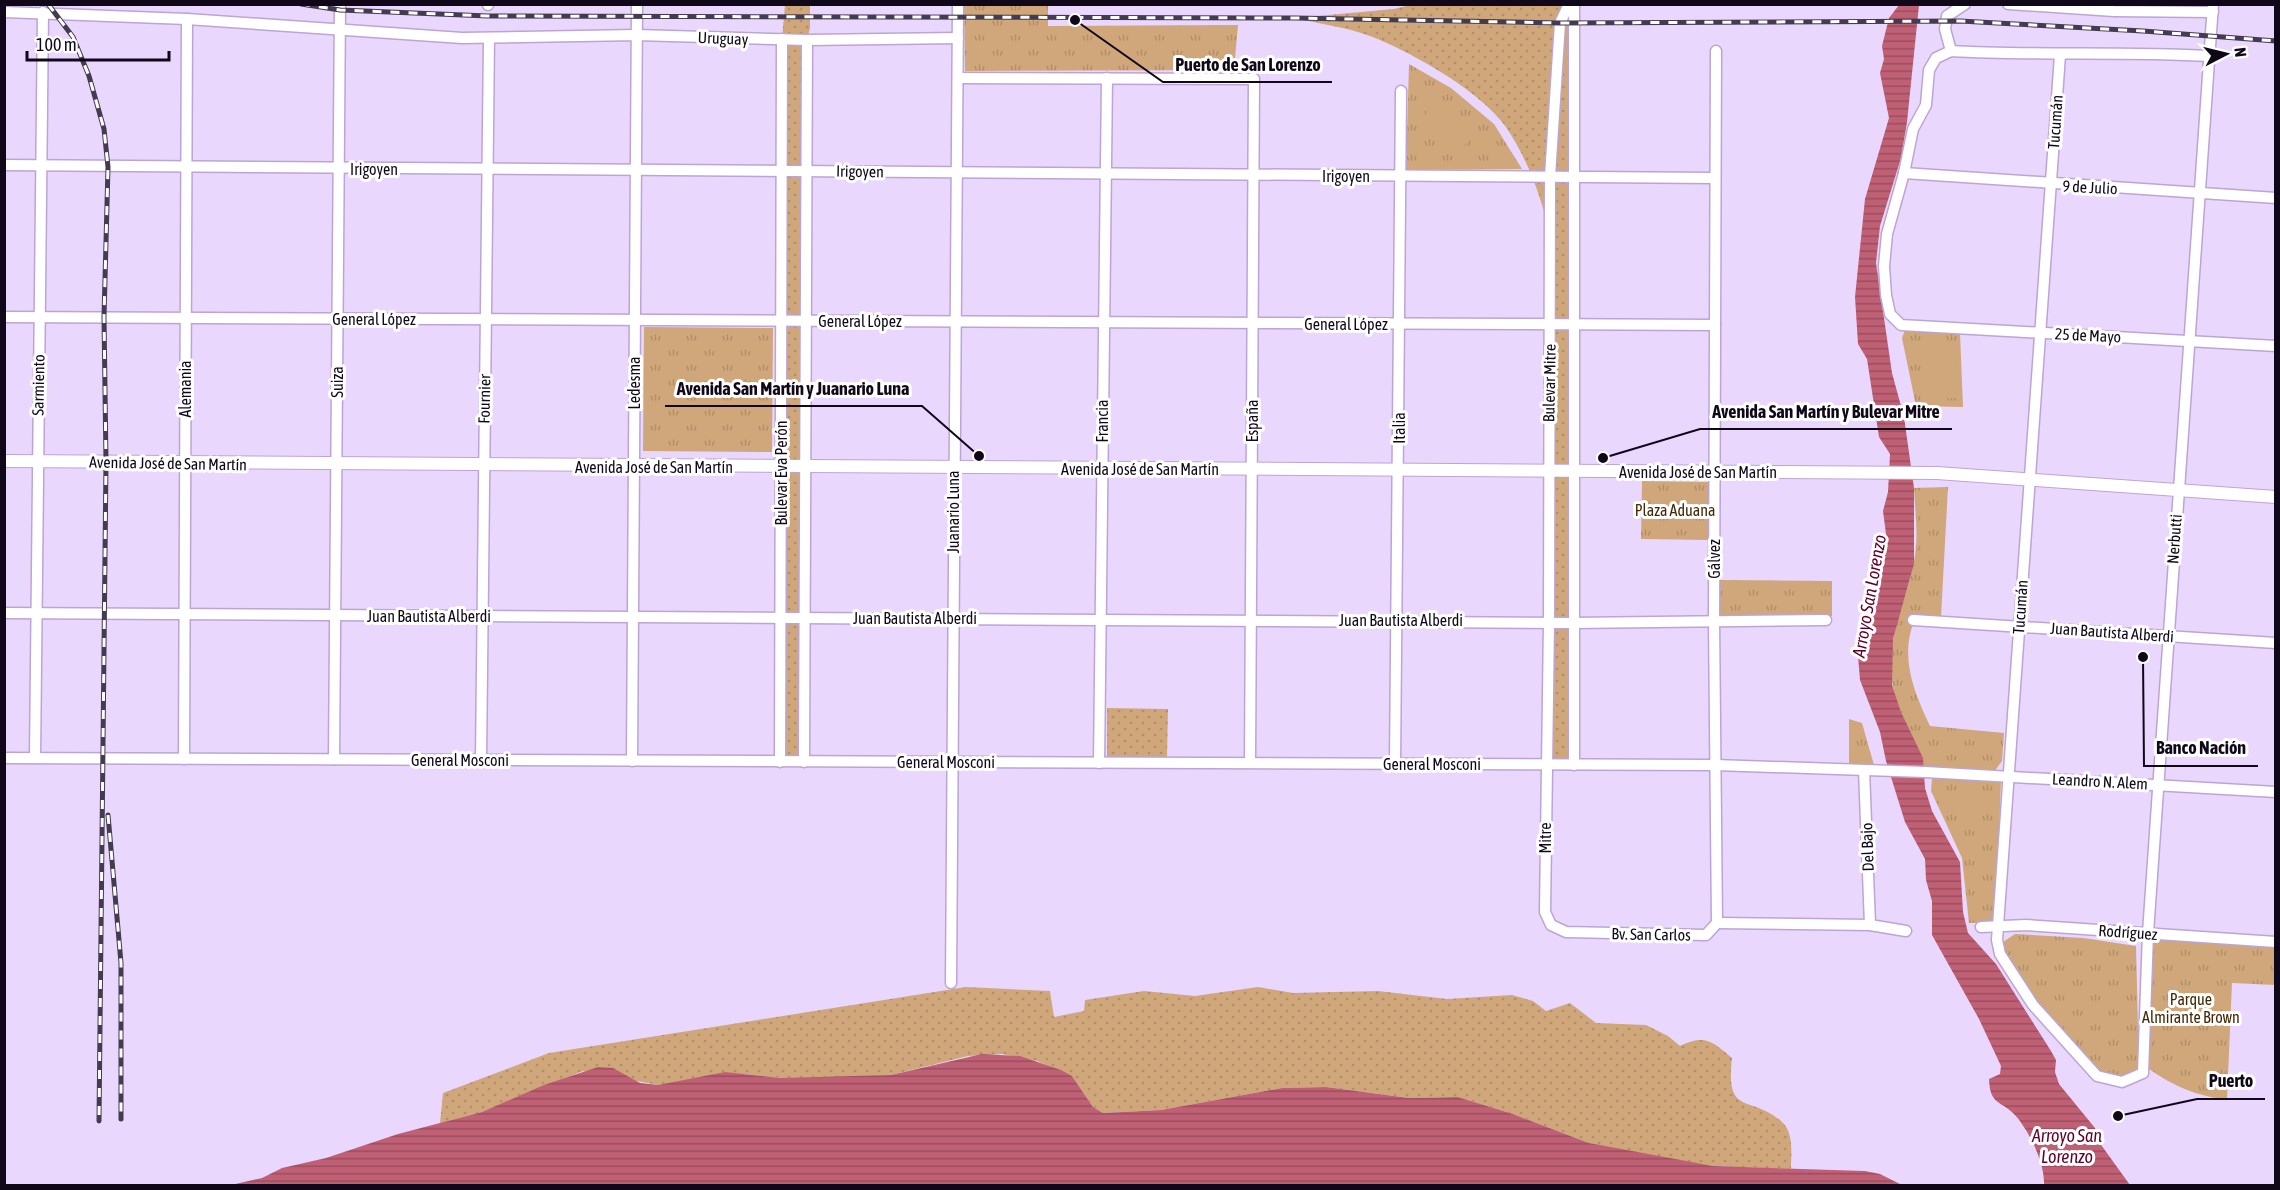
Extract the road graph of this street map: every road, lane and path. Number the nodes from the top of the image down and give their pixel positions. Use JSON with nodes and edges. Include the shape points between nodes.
{"nodes":[{"id":1,"x":340,"y":4,"type":"edge"},
{"id":2,"x":637,"y":4,"type":"edge"},
{"id":3,"x":958,"y":4,"type":"edge"},
{"id":4,"x":1569,"y":4,"type":"edge"},
{"id":5,"x":1574,"y":4,"type":"edge"},
{"id":6,"x":1965,"y":4,"type":"edge"},
{"id":7,"x":2008,"y":4,"type":"edge"},
{"id":8,"x":2213,"y":8,"type":"edge"},
{"id":9,"x":4,"y":12,"type":"edge"},
{"id":10,"x":43,"y":12,"type":"junction"},
{"id":11,"x":187,"y":19,"type":"junction"},
{"id":12,"x":340,"y":28,"type":"junction"},
{"id":13,"x":637,"y":35,"type":"junction"},
{"id":14,"x":489,"y":38,"type":"junction"},
{"id":15,"x":958,"y":38,"type":"junction"},
{"id":16,"x":782,"y":39,"type":"junction"},
{"id":17,"x":807,"y":40,"type":"junction"},
{"id":18,"x":1716,"y":51,"type":"dead end"},
{"id":19,"x":1951,"y":51,"type":"junction"},
{"id":20,"x":2060,"y":55,"type":"junction"},
{"id":21,"x":2209,"y":56,"type":"junction"},
{"id":22,"x":958,"y":78,"type":"junction"},
{"id":23,"x":1107,"y":78,"type":"junction"},
{"id":24,"x":1401,"y":91,"type":"dead end"},
{"id":25,"x":4,"y":165,"type":"edge"},
{"id":26,"x":41,"y":166,"type":"junction"},
{"id":27,"x":186,"y":167,"type":"junction"},
{"id":28,"x":339,"y":168,"type":"junction"},
{"id":29,"x":486,"y":170,"type":"junction"},
{"id":30,"x":807,"y":170,"type":"junction"},
{"id":31,"x":636,"y":171,"type":"junction"},
{"id":32,"x":782,"y":171,"type":"junction"},
{"id":33,"x":957,"y":173,"type":"junction"},
{"id":34,"x":1904,"y":173,"type":"junction"},
{"id":35,"x":1104,"y":174,"type":"junction"},
{"id":36,"x":1254,"y":176,"type":"junction"},
{"id":37,"x":1401,"y":176,"type":"junction"},
{"id":38,"x":1550,"y":176,"type":"junction"},
{"id":39,"x":1573,"y":177,"type":"junction"},
{"id":40,"x":1715,"y":178,"type":"junction"},
{"id":41,"x":2050,"y":185,"type":"junction"},
{"id":42,"x":2199,"y":192,"type":"junction"},
{"id":43,"x":2276,"y":198,"type":"edge"},
{"id":44,"x":4,"y":317,"type":"edge"},
{"id":45,"x":39,"y":317,"type":"junction"},
{"id":46,"x":185,"y":318,"type":"junction"},
{"id":47,"x":338,"y":318,"type":"junction"},
{"id":48,"x":485,"y":319,"type":"junction"},
{"id":49,"x":635,"y":319,"type":"junction"},
{"id":50,"x":781,"y":320,"type":"junction"},
{"id":51,"x":806,"y":321,"type":"junction"},
{"id":52,"x":955,"y":322,"type":"junction"},
{"id":53,"x":1103,"y":322,"type":"junction"},
{"id":54,"x":1253,"y":324,"type":"junction"},
{"id":55,"x":1399,"y":324,"type":"junction"},
{"id":56,"x":1715,"y":325,"type":"junction"},
{"id":57,"x":1550,"y":326,"type":"junction"},
{"id":58,"x":1573,"y":326,"type":"junction"},
{"id":59,"x":2039,"y":333,"type":"junction"},
{"id":60,"x":2188,"y":340,"type":"junction"},
{"id":61,"x":2276,"y":346,"type":"edge"},
{"id":62,"x":4,"y":461,"type":"edge"},
{"id":63,"x":36,"y":462,"type":"junction"},
{"id":64,"x":184,"y":463,"type":"junction"},
{"id":65,"x":337,"y":464,"type":"junction"},
{"id":66,"x":483,"y":465,"type":"junction"},
{"id":67,"x":634,"y":467,"type":"junction"},
{"id":68,"x":781,"y":468,"type":"junction"},
{"id":69,"x":806,"y":468,"type":"junction"},
{"id":70,"x":953,"y":468,"type":"junction"},
{"id":71,"x":1102,"y":469,"type":"junction"},
{"id":72,"x":1252,"y":470,"type":"junction"},
{"id":73,"x":1398,"y":470,"type":"junction"},
{"id":74,"x":1548,"y":472,"type":"junction"},
{"id":75,"x":1574,"y":472,"type":"junction"},
{"id":76,"x":1714,"y":472,"type":"junction"},
{"id":77,"x":2029,"y":478,"type":"junction"},
{"id":78,"x":2177,"y":491,"type":"junction"},
{"id":79,"x":2276,"y":497,"type":"edge"},
{"id":80,"x":4,"y":613,"type":"edge"},
{"id":81,"x":35,"y":613,"type":"junction"},
{"id":82,"x":184,"y":615,"type":"junction"},
{"id":83,"x":335,"y":615,"type":"junction"},
{"id":84,"x":482,"y":616,"type":"junction"},
{"id":85,"x":780,"y":616,"type":"junction"},
{"id":86,"x":633,"y":617,"type":"junction"},
{"id":87,"x":805,"y":618,"type":"junction"},
{"id":88,"x":952,"y":618,"type":"junction"},
{"id":89,"x":1100,"y":619,"type":"junction"},
{"id":90,"x":1251,"y":620,"type":"junction"},
{"id":91,"x":1397,"y":620,"type":"junction"},
{"id":92,"x":1826,"y":620,"type":"dead end"},
{"id":93,"x":1913,"y":620,"type":"dead end"},
{"id":94,"x":1714,"y":621,"type":"junction"},
{"id":95,"x":1550,"y":622,"type":"junction"},
{"id":96,"x":1572,"y":623,"type":"junction"},
{"id":97,"x":2019,"y":626,"type":"junction"},
{"id":98,"x":2168,"y":635,"type":"junction"},
{"id":99,"x":2276,"y":642,"type":"edge"},
{"id":100,"x":4,"y":758,"type":"edge"},
{"id":101,"x":35,"y":758,"type":"junction"},
{"id":102,"x":184,"y":759,"type":"junction"},
{"id":103,"x":334,"y":759,"type":"junction"},
{"id":104,"x":481,"y":760,"type":"junction"},
{"id":105,"x":632,"y":761,"type":"junction"},
{"id":106,"x":780,"y":762,"type":"junction"},
{"id":107,"x":804,"y":762,"type":"junction"},
{"id":108,"x":952,"y":762,"type":"junction"},
{"id":109,"x":1250,"y":762,"type":"junction"},
{"id":110,"x":1099,"y":763,"type":"junction"},
{"id":111,"x":1546,"y":764,"type":"junction"},
{"id":112,"x":1395,"y":765,"type":"junction"},
{"id":113,"x":1574,"y":765,"type":"junction"},
{"id":114,"x":1715,"y":765,"type":"junction"},
{"id":115,"x":1864,"y":770,"type":"junction"},
{"id":116,"x":1924,"y":772,"type":"joint"},
{"id":117,"x":2008,"y":776,"type":"junction"},
{"id":118,"x":2158,"y":784,"type":"junction"},
{"id":119,"x":2276,"y":792,"type":"edge"},
{"id":120,"x":1545,"y":912,"type":"joint"},
{"id":121,"x":1717,"y":923,"type":"junction"},
{"id":122,"x":1870,"y":925,"type":"junction"},
{"id":123,"x":1999,"y":926,"type":"junction"},
{"id":124,"x":1981,"y":927,"type":"dead end"},
{"id":125,"x":1906,"y":931,"type":"dead end"},
{"id":126,"x":2148,"y":933,"type":"junction"},
{"id":127,"x":2276,"y":942,"type":"edge"},
{"id":128,"x":951,"y":983,"type":"dead end"},
{"id":129,"x":2143,"y":1073,"type":"joint"}],
"edges":[{"from":1,"to":12,"type":"street","name":"Suiza"},
{"from":2,"to":13,"type":"street","name":"Ledesma"},
{"from":3,"to":15,"type":"street","name":"Juanario Luna"},
{"from":4,"to":38,"type":"street","name":"Bulevar Mitre","via":[[1560,23]]},
{"from":5,"to":39,"type":"street","name":"Bulevar Mitre"},
{"from":6,"to":19,"type":"street","via":[[1947,16],[1945,29]]},
{"from":7,"to":8,"type":"street","via":[[2114,11]]},
{"from":8,"to":21,"type":"street","name":"Nerbutti"},
{"from":9,"to":10,"type":"street"},
{"from":10,"to":11,"type":"street"},
{"from":10,"to":26,"type":"street","name":"Sarmiento"},
{"from":11,"to":12,"type":"street"},
{"from":11,"to":27,"type":"street","name":"Alemania"},
{"from":12,"to":14,"type":"street","name":"Uruguay"},
{"from":12,"to":28,"type":"street","name":"Suiza"},
{"from":13,"to":14,"type":"street","name":"Uruguay"},
{"from":13,"to":16,"type":"street","name":"Uruguay"},
{"from":13,"to":31,"type":"street","name":"Ledesma"},
{"from":14,"to":29,"type":"street","name":"Fournier"},
{"from":15,"to":17,"type":"street","name":"Uruguay"},
{"from":15,"to":22,"type":"street","name":"Juanario Luna"},
{"from":16,"to":17,"type":"street","name":"Uruguay"},
{"from":16,"to":32,"type":"street","name":"Bulevar Eva Perón"},
{"from":17,"to":30,"type":"street","name":"Bulevar Eva Perón"},
{"from":18,"to":40,"type":"street","name":"Gálvez"},
{"from":19,"to":20,"type":"street"},
{"from":19,"to":34,"type":"street","via":[[1936,58],[1929,70],[1926,105],[1913,129]]},
{"from":20,"to":21,"type":"street","via":[[2131,52]]},
{"from":20,"to":41,"type":"street","name":"Tucumán"},
{"from":21,"to":42,"type":"street","name":"Nerbutti"},
{"from":22,"to":23,"type":"street"},
{"from":22,"to":33,"type":"street","name":"Juanario Luna"},
{"from":23,"to":35,"type":"street","name":"Francia"},
{"from":23,"to":36,"type":"street","name":"España","via":[[1254,80]]},
{"from":24,"to":37,"type":"street","name":"Italia"},
{"from":25,"to":26,"type":"street","name":"Irigoyen"},
{"from":26,"to":27,"type":"street","name":"Irigoyen"},
{"from":26,"to":45,"type":"street","name":"Sarmiento"},
{"from":27,"to":28,"type":"street","name":"Irigoyen"},
{"from":27,"to":46,"type":"street","name":"Alemania"},
{"from":28,"to":29,"type":"street","name":"Irigoyen"},
{"from":28,"to":47,"type":"street","name":"Suiza"},
{"from":29,"to":31,"type":"street","name":"Irigoyen"},
{"from":29,"to":48,"type":"street","name":"Fournier"},
{"from":30,"to":32,"type":"street","name":"Irigoyen"},
{"from":30,"to":33,"type":"street","name":"Irigoyen"},
{"from":30,"to":51,"type":"street","name":"Bulevar Eva Perón"},
{"from":31,"to":32,"type":"street","name":"Irigoyen"},
{"from":31,"to":49,"type":"street","name":"Ledesma"},
{"from":32,"to":50,"type":"street","name":"Bulevar Eva Perón"},
{"from":33,"to":35,"type":"street","name":"Irigoyen"},
{"from":33,"to":52,"type":"street","name":"Juanario Luna"},
{"from":34,"to":41,"type":"street","name":"9 de Julio"},
{"from":34,"to":59,"type":"street","name":"25 de Mayo","via":[[1893,206],[1884,266],[1890,314],[1901,325]]},
{"from":35,"to":36,"type":"street","name":"Irigoyen"},
{"from":35,"to":53,"type":"street","name":"Francia"},
{"from":36,"to":37,"type":"street","name":"Irigoyen"},
{"from":36,"to":54,"type":"street","name":"España"},
{"from":37,"to":38,"type":"street","name":"Irigoyen"},
{"from":37,"to":55,"type":"street","name":"Italia"},
{"from":38,"to":39,"type":"street","name":"Irigoyen"},
{"from":38,"to":57,"type":"street","name":"Bulevar Mitre"},
{"from":39,"to":40,"type":"street","name":"Irigoyen"},
{"from":39,"to":58,"type":"street","name":"Bulevar Mitre"},
{"from":40,"to":56,"type":"street","name":"Gálvez"},
{"from":41,"to":42,"type":"street","name":"9 de Julio"},
{"from":41,"to":59,"type":"street","name":"Tucumán"},
{"from":42,"to":43,"type":"street","name":"9 de Julio"},
{"from":42,"to":60,"type":"street","name":"Nerbutti"},
{"from":44,"to":45,"type":"street","name":"General López"},
{"from":45,"to":46,"type":"street","name":"General López"},
{"from":45,"to":63,"type":"street","name":"Sarmiento"},
{"from":46,"to":47,"type":"street","name":"General López"},
{"from":46,"to":64,"type":"street","name":"Alemania"},
{"from":47,"to":48,"type":"street","name":"General López"},
{"from":47,"to":65,"type":"street","name":"Suiza"},
{"from":48,"to":49,"type":"street","name":"General López"},
{"from":48,"to":66,"type":"street","name":"Fournier"},
{"from":49,"to":50,"type":"street","name":"General López"},
{"from":49,"to":67,"type":"street","name":"Ledesma"},
{"from":50,"to":51,"type":"street","name":"General López"},
{"from":50,"to":68,"type":"street","name":"Bulevar Eva Perón"},
{"from":51,"to":52,"type":"street","name":"General López"},
{"from":51,"to":69,"type":"street","name":"Bulevar Eva Perón"},
{"from":52,"to":53,"type":"street","name":"General López"},
{"from":52,"to":70,"type":"street","name":"Juanario Luna"},
{"from":53,"to":54,"type":"street","name":"General López"},
{"from":53,"to":71,"type":"street","name":"Francia"},
{"from":54,"to":55,"type":"street","name":"General López"},
{"from":54,"to":72,"type":"street","name":"España"},
{"from":55,"to":57,"type":"street","name":"General López"},
{"from":55,"to":73,"type":"street","name":"Italia"},
{"from":56,"to":58,"type":"street","name":"General López"},
{"from":56,"to":76,"type":"street","name":"Gálvez"},
{"from":57,"to":58,"type":"street","name":"General López"},
{"from":57,"to":74,"type":"street","name":"Bulevar Mitre"},
{"from":58,"to":75,"type":"street","name":"Bulevar Mitre"},
{"from":59,"to":60,"type":"street","name":"25 de Mayo"},
{"from":59,"to":77,"type":"street","name":"Tucumán"},
{"from":60,"to":61,"type":"street","name":"25 de Mayo"},
{"from":60,"to":78,"type":"street","name":"Nerbutti"},
{"from":62,"to":63,"type":"main road","name":"Avenida José de San Martín"},
{"from":63,"to":64,"type":"main road","name":"Avenida José de San Martín"},
{"from":63,"to":81,"type":"street","name":"Sarmiento"},
{"from":64,"to":65,"type":"main road","name":"Avenida José de San Martín"},
{"from":64,"to":82,"type":"street","name":"Alemania"},
{"from":65,"to":66,"type":"main road","name":"Avenida José de San Martín"},
{"from":65,"to":83,"type":"street","name":"Suiza"},
{"from":66,"to":67,"type":"main road","name":"Avenida José de San Martín"},
{"from":66,"to":84,"type":"street","name":"Fournier"},
{"from":67,"to":68,"type":"main road","name":"Avenida José de San Martín"},
{"from":67,"to":86,"type":"street","name":"Ledesma"},
{"from":68,"to":69,"type":"main road","name":"Avenida José de San Martín"},
{"from":68,"to":85,"type":"street","name":"Bulevar Eva Perón"},
{"from":69,"to":70,"type":"main road","name":"Avenida José de San Martín"},
{"from":69,"to":87,"type":"street","name":"Bulevar Eva Perón"},
{"from":70,"to":71,"type":"main road","name":"Avenida José de San Martín"},
{"from":70,"to":88,"type":"street","name":"Juanario Luna"},
{"from":71,"to":72,"type":"main road","name":"Avenida José de San Martín"},
{"from":71,"to":89,"type":"street","name":"Francia"},
{"from":72,"to":73,"type":"main road","name":"Avenida José de San Martín"},
{"from":72,"to":90,"type":"street","name":"España"},
{"from":73,"to":74,"type":"main road","name":"Avenida José de San Martín"},
{"from":73,"to":91,"type":"street","name":"Italia"},
{"from":74,"to":75,"type":"main road","name":"Avenida José de San Martín"},
{"from":74,"to":95,"type":"street","name":"Bulevar Mitre"},
{"from":75,"to":76,"type":"main road","name":"Avenida José de San Martín"},
{"from":75,"to":96,"type":"street","name":"Bulevar Mitre"},
{"from":76,"to":77,"type":"main road","name":"Avenida José de San Martín","via":[[1937,473]]},
{"from":76,"to":94,"type":"street","name":"Gálvez"},
{"from":77,"to":78,"type":"main road","name":"Avenida José de San Martín"},
{"from":77,"to":97,"type":"street","name":"Tucumán"},
{"from":78,"to":79,"type":"main road","name":"Avenida José de San Martín"},
{"from":78,"to":98,"type":"street","name":"Nerbutti"},
{"from":80,"to":81,"type":"street","name":"Juan Bautista Alberdi"},
{"from":81,"to":82,"type":"street","name":"Juan Bautista Alberdi"},
{"from":81,"to":101,"type":"street","name":"Sarmiento"},
{"from":82,"to":83,"type":"street","name":"Juan Bautista Alberdi"},
{"from":82,"to":102,"type":"street","name":"Alemania"},
{"from":83,"to":84,"type":"street","name":"Juan Bautista Alberdi"},
{"from":83,"to":103,"type":"street","name":"Suiza"},
{"from":84,"to":86,"type":"street","name":"Juan Bautista Alberdi"},
{"from":84,"to":104,"type":"street","name":"Fournier"},
{"from":85,"to":86,"type":"street","name":"Juan Bautista Alberdi"},
{"from":85,"to":87,"type":"street","name":"Juan Bautista Alberdi"},
{"from":85,"to":106,"type":"street","name":"Bulevar Eva Perón"},
{"from":86,"to":105,"type":"street","name":"Ledesma"},
{"from":87,"to":88,"type":"street","name":"Juan Bautista Alberdi"},
{"from":87,"to":107,"type":"street","name":"Bulevar Eva Perón"},
{"from":88,"to":89,"type":"street","name":"Juan Bautista Alberdi"},
{"from":88,"to":108,"type":"street","name":"Juanario Luna"},
{"from":89,"to":90,"type":"street","name":"Juan Bautista Alberdi"},
{"from":89,"to":110,"type":"street","name":"Francia"},
{"from":90,"to":91,"type":"street","name":"Juan Bautista Alberdi"},
{"from":90,"to":109,"type":"street","name":"España"},
{"from":91,"to":95,"type":"street","name":"Juan Bautista Alberdi"},
{"from":91,"to":112,"type":"street","name":"Italia"},
{"from":92,"to":94,"type":"street","name":"Juan Bautista Alberdi"},
{"from":93,"to":97,"type":"street","name":"Juan Bautista Alberdi"},
{"from":94,"to":96,"type":"street","name":"Juan Bautista Alberdi"},
{"from":94,"to":114,"type":"street","name":"Gálvez"},
{"from":95,"to":96,"type":"street","name":"Juan Bautista Alberdi"},
{"from":95,"to":111,"type":"street","name":"Bulevar Mitre"},
{"from":96,"to":113,"type":"street","name":"Bulevar Mitre"},
{"from":97,"to":98,"type":"street","name":"Juan Bautista Alberdi"},
{"from":97,"to":117,"type":"street","name":"Tucumán"},
{"from":98,"to":99,"type":"street","name":"Juan Bautista Alberdi"},
{"from":98,"to":118,"type":"street","name":"Nerbutti"},
{"from":100,"to":101,"type":"street","name":"General Mosconi"},
{"from":101,"to":102,"type":"street","name":"General Mosconi"},
{"from":102,"to":103,"type":"street","name":"General Mosconi"},
{"from":103,"to":104,"type":"street","name":"General Mosconi"},
{"from":104,"to":105,"type":"street","name":"General Mosconi"},
{"from":105,"to":106,"type":"street","name":"General Mosconi"},
{"from":106,"to":107,"type":"street","name":"General Mosconi"},
{"from":107,"to":108,"type":"street","name":"General Mosconi"},
{"from":108,"to":110,"type":"street","name":"General Mosconi"},
{"from":108,"to":128,"type":"street","name":"Juanario Luna"},
{"from":109,"to":110,"type":"street","name":"General Mosconi"},
{"from":109,"to":112,"type":"street","name":"General Mosconi"},
{"from":111,"to":112,"type":"street","name":"General Mosconi"},
{"from":111,"to":113,"type":"street","name":"General Mosconi"},
{"from":111,"to":120,"type":"street","name":"Mitre"},
{"from":113,"to":114,"type":"street","name":"General Mosconi"},
{"from":114,"to":115,"type":"street","name":"General Mosconi"},
{"from":114,"to":121,"type":"street","name":"Gálvez"},
{"from":115,"to":116,"type":"street","name":"General Mosconi"},
{"from":115,"to":122,"type":"street","name":"Del Bajo"},
{"from":116,"to":117,"type":"street","name":"Leandro N. Alem"},
{"from":117,"to":118,"type":"street","name":"Leandro N. Alem"},
{"from":117,"to":123,"type":"street","name":"Tucumán"},
{"from":118,"to":119,"type":"street","name":"Leandro N. Alem"},
{"from":118,"to":126,"type":"street","name":"Nerbutti"},
{"from":120,"to":121,"type":"street","name":"Bv. San Carlos","via":[[1551,925],[1566,932],[1706,935]]},
{"from":121,"to":122,"type":"street","name":"Bv. San Carlos"},
{"from":122,"to":125,"type":"street","name":"Bv. San Carlos"},
{"from":123,"to":124,"type":"street","name":"Rodríguez"},
{"from":123,"to":126,"type":"street","name":"Rodríguez"},
{"from":123,"to":129,"type":"street","name":"Tucumán","via":[[2000,954],[2033,1005],[2097,1076],[2122,1082]]},
{"from":126,"to":127,"type":"street","name":"Rodríguez"},
{"from":126,"to":129,"type":"street","name":"Nerbutti"}]}
